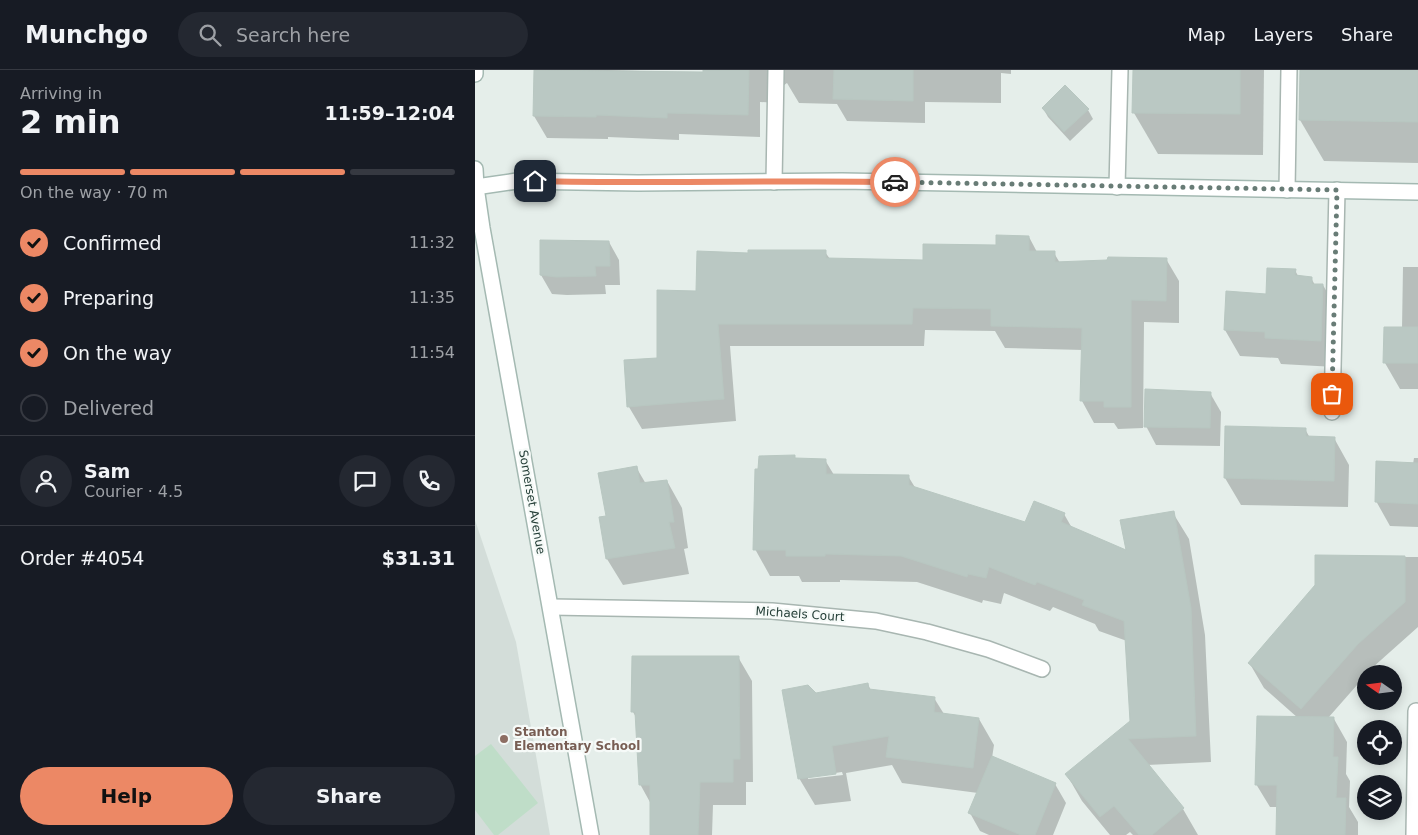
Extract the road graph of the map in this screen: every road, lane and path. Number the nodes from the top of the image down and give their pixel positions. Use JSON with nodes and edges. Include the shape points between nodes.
{"nodes":[{"id":1,"x":475,"y":70,"type":"edge"},
{"id":2,"x":775,"y":70,"type":"edge"},
{"id":3,"x":1120,"y":70,"type":"edge"},
{"id":4,"x":1289,"y":70,"type":"edge"},
{"id":5,"x":475,"y":74,"type":"edge"},
{"id":6,"x":475,"y":169,"type":"edge"},
{"id":7,"x":773,"y":182,"type":"junction"},
{"id":8,"x":475,"y":187,"type":"edge"},
{"id":9,"x":1117,"y":187,"type":"junction"},
{"id":10,"x":1287,"y":190,"type":"junction"},
{"id":11,"x":1337,"y":190,"type":"junction"},
{"id":12,"x":1418,"y":192,"type":"edge"},
{"id":13,"x":1331,"y":412,"type":"dead end"},
{"id":14,"x":551,"y":607,"type":"junction"},
{"id":15,"x":1042,"y":669,"type":"dead end"},
{"id":16,"x":1416,"y":711,"type":"dead end"},
{"id":17,"x":591,"y":835,"type":"edge"},
{"id":18,"x":1414,"y":835,"type":"edge"}],
"edges":[{"from":1,"to":5,"type":"street"},
{"from":2,"to":7,"type":"street"},
{"from":3,"to":9,"type":"street"},
{"from":4,"to":10,"type":"street"},
{"from":6,"to":8,"type":"street","name":"Somerset Avenue"},
{"from":7,"to":8,"type":"street","via":[[517,181]]},
{"from":7,"to":9,"type":"street"},
{"from":8,"to":14,"type":"street","name":"Somerset Avenue"},
{"from":9,"to":10,"type":"street"},
{"from":10,"to":11,"type":"street"},
{"from":11,"to":12,"type":"street"},
{"from":11,"to":13,"type":"street"},
{"from":14,"to":15,"type":"street","name":"Michaels Court","via":[[772,611],[867,620],[927,632]]},
{"from":14,"to":17,"type":"street","name":"Somerset Avenue"},
{"from":16,"to":18,"type":"street"}]}
